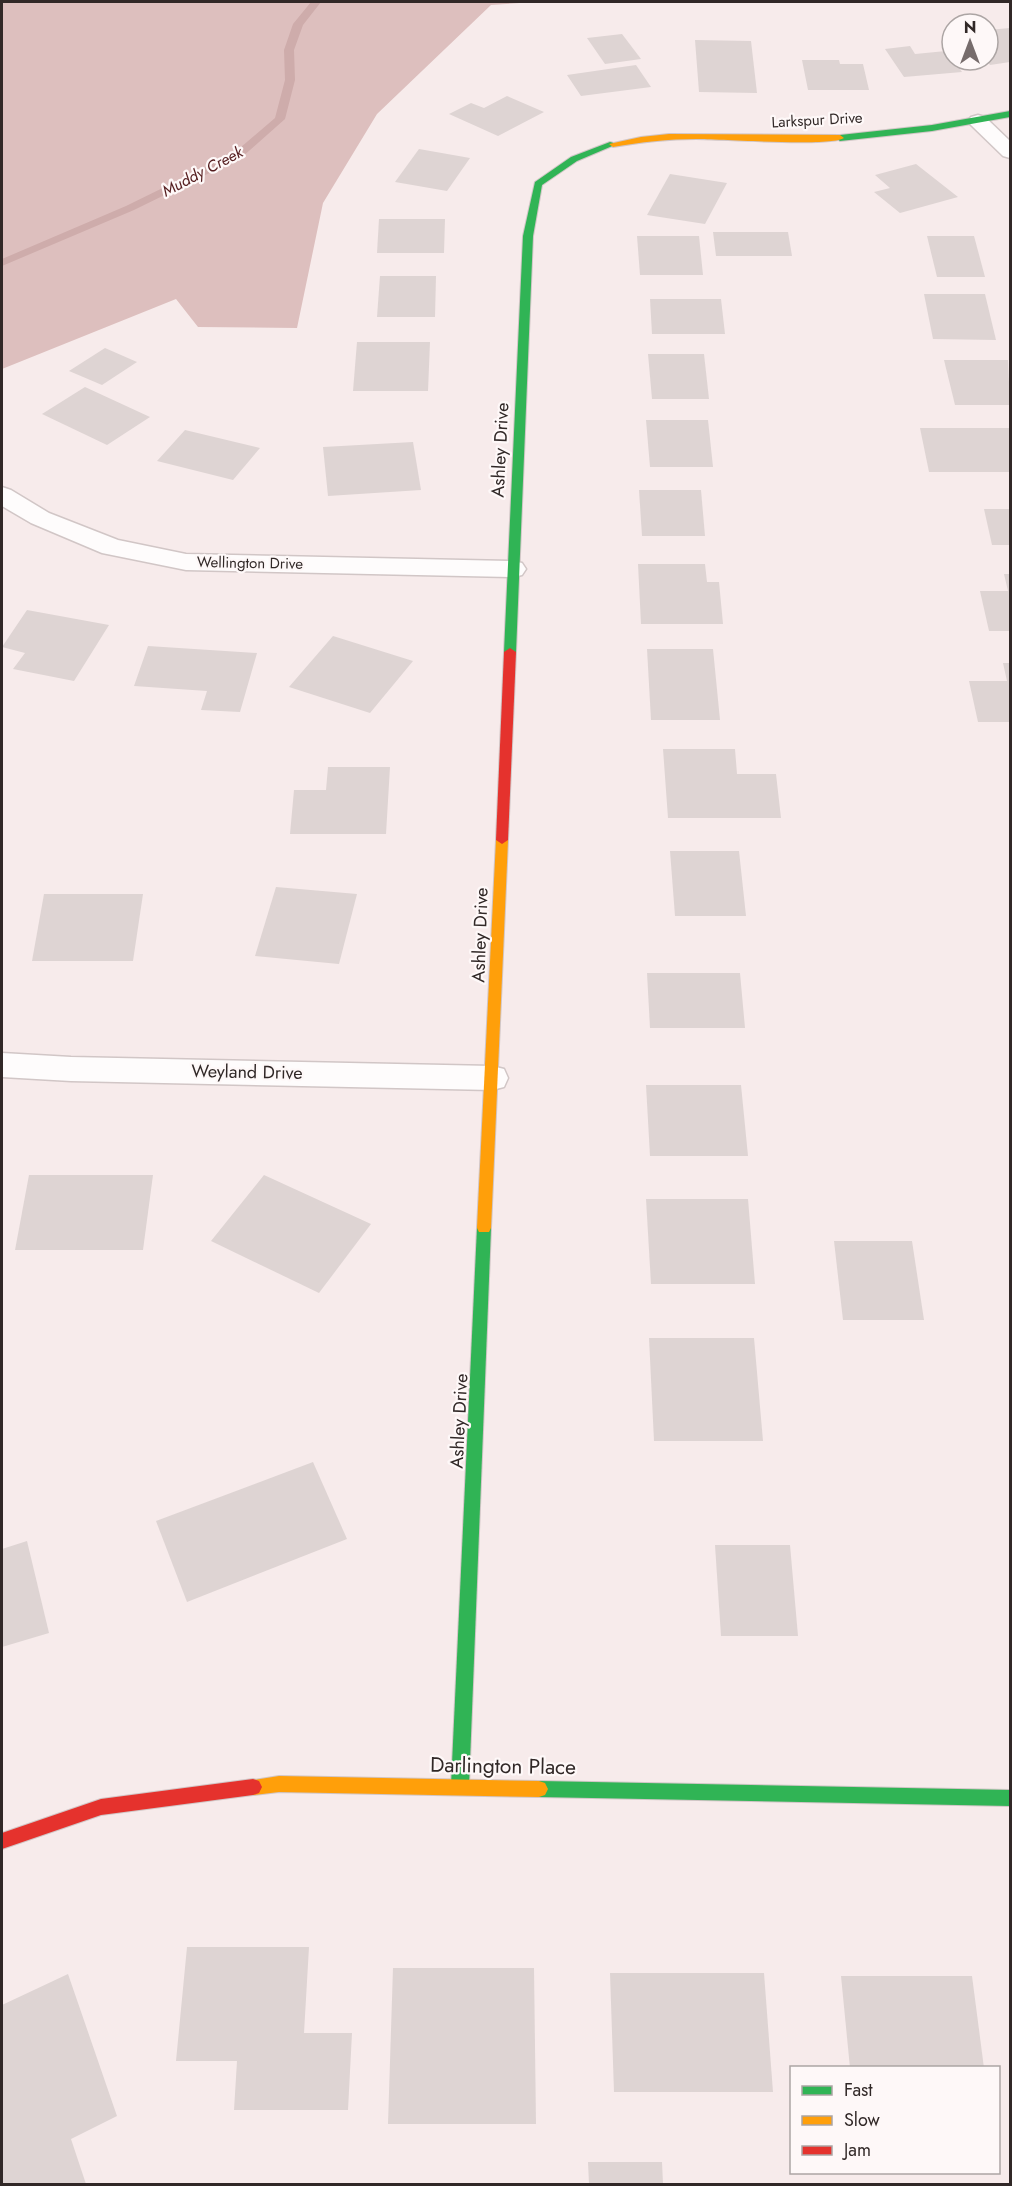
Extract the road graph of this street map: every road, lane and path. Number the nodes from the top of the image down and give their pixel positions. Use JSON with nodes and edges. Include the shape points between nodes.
{"nodes":[{"id":1,"x":1011,"y":114,"type":"edge"},
{"id":2,"x":978,"y":121,"type":"junction"},
{"id":3,"x":624,"y":141,"type":"joint"},
{"id":4,"x":1011,"y":152,"type":"edge"},
{"id":5,"x":2,"y":495,"type":"edge"},
{"id":6,"x":513,"y":569,"type":"junction"},
{"id":7,"x":2,"y":1065,"type":"edge"},
{"id":8,"x":492,"y":1078,"type":"junction"},
{"id":9,"x":460,"y":1786,"type":"junction"},
{"id":10,"x":1011,"y":1798,"type":"edge"},
{"id":11,"x":2,"y":1841,"type":"edge"}],
"edges":[{"from":1,"to":2,"type":"street","name":"Larkspur Drive"},
{"from":2,"to":3,"type":"street","name":"Larkspur Drive","via":[[797,140],[738,137]]},
{"from":2,"to":4,"type":"street"},
{"from":3,"to":6,"type":"street","name":"Ashley Drive","via":[[580,155],[538,184],[528,236]]},
{"from":5,"to":6,"type":"street","name":"Wellington Drive","via":[[40,518],[111,547],[186,562]]},
{"from":6,"to":8,"type":"street","name":"Ashley Drive"},
{"from":7,"to":8,"type":"street","name":"Weyland Drive"},
{"from":8,"to":9,"type":"street","name":"Ashley Drive"},
{"from":9,"to":10,"type":"street","name":"Darlington Place"},
{"from":9,"to":11,"type":"street","name":"Darlington Place","via":[[279,1784],[100,1807]]}]}
